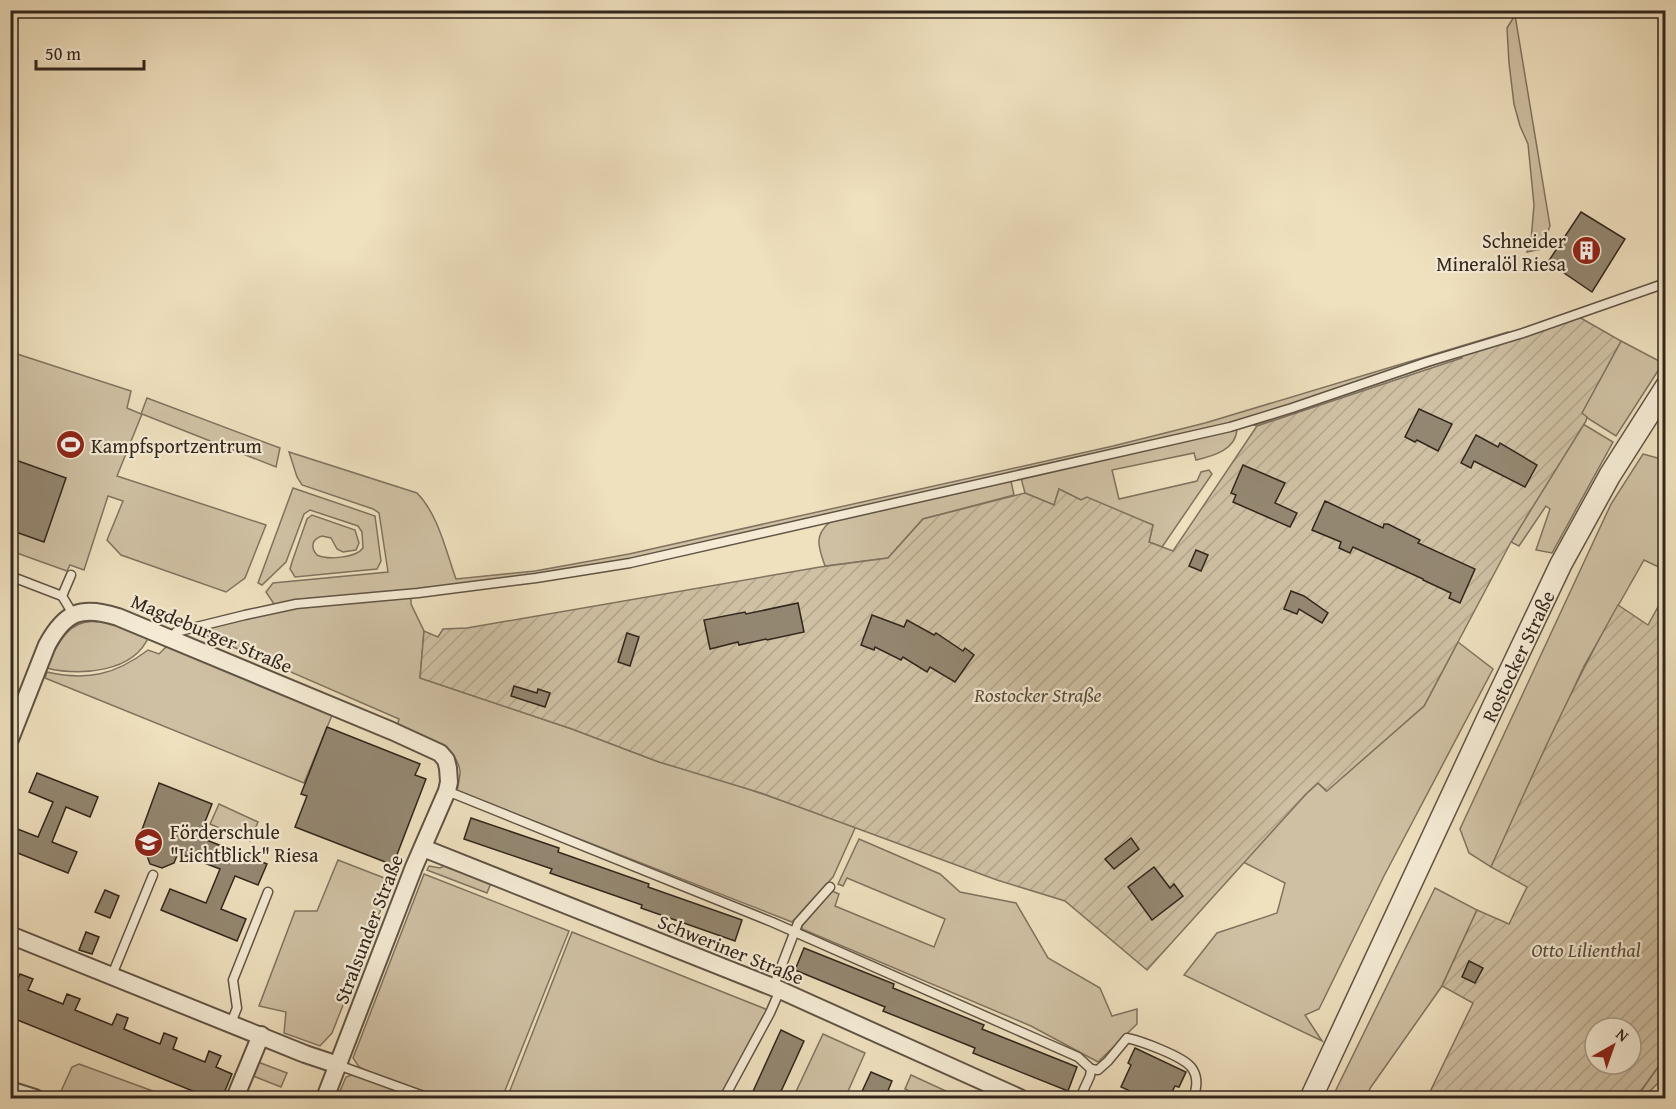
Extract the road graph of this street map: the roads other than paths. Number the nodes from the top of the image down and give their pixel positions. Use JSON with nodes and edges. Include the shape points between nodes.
{"nodes":[{"id":1,"x":1665,"y":284,"type":"edge"},
{"id":2,"x":1665,"y":387,"type":"edge"},
{"id":3,"x":71,"y":575,"type":"dead end"},
{"id":4,"x":10,"y":576,"type":"edge"},
{"id":5,"x":62,"y":596,"type":"junction"},
{"id":6,"x":73,"y":614,"type":"junction"},
{"id":7,"x":171,"y":639,"type":"junction"},
{"id":8,"x":10,"y":739,"type":"edge"},
{"id":9,"x":448,"y":783,"type":"junction"},
{"id":10,"x":423,"y":848,"type":"junction"},
{"id":11,"x":153,"y":875,"type":"dead end"},
{"id":12,"x":830,"y":887,"type":"dead end"},
{"id":13,"x":268,"y":892,"type":"dead end"},
{"id":14,"x":793,"y":932,"type":"junction"},
{"id":15,"x":10,"y":935,"type":"edge"},
{"id":16,"x":112,"y":975,"type":"junction"},
{"id":17,"x":776,"y":989,"type":"junction"},
{"id":18,"x":231,"y":1023,"type":"junction"},
{"id":19,"x":261,"y":1035,"type":"junction"},
{"id":20,"x":338,"y":1065,"type":"junction"},
{"id":21,"x":1090,"y":1070,"type":"junction"},
{"id":22,"x":10,"y":1090,"type":"edge"},
{"id":23,"x":35,"y":1098,"type":"edge"},
{"id":24,"x":235,"y":1098,"type":"edge"},
{"id":25,"x":325,"y":1098,"type":"edge"},
{"id":26,"x":429,"y":1098,"type":"edge"},
{"id":27,"x":724,"y":1098,"type":"edge"},
{"id":28,"x":1020,"y":1098,"type":"edge"},
{"id":29,"x":1080,"y":1098,"type":"edge"},
{"id":30,"x":1193,"y":1098,"type":"edge"},
{"id":31,"x":1311,"y":1098,"type":"edge"}],
"edges":[{"from":1,"to":7,"type":"lane","via":[[1230,427],[630,563],[536,578],[278,607],[176,632]]},
{"from":2,"to":31,"type":"street","name":"Rostocker Straße","via":[[1561,564]]},
{"from":3,"to":5,"type":"lane"},
{"from":4,"to":5,"type":"lane"},
{"from":5,"to":6,"type":"lane"},
{"from":6,"to":7,"type":"street","name":"Magdeburger Straße","via":[[107,613]]},
{"from":6,"to":8,"type":"street","via":[[54,631],[46,645]]},
{"from":7,"to":9,"type":"street","name":"Magdeburger Straße","via":[[440,753],[446,760]]},
{"from":9,"to":10,"type":"street","name":"Stralsunder Straße"},
{"from":9,"to":14,"type":"lane"},
{"from":10,"to":17,"type":"street","name":"Schweriner Straße"},
{"from":10,"to":20,"type":"street","name":"Stralsunder Straße"},
{"from":11,"to":16,"type":"lane"},
{"from":12,"to":14,"type":"lane"},
{"from":13,"to":18,"type":"lane","via":[[233,980],[237,1008]]},
{"from":14,"to":17,"type":"lane"},
{"from":14,"to":21,"type":"lane","via":[[1078,1058]]},
{"from":15,"to":16,"type":"street"},
{"from":16,"to":18,"type":"street"},
{"from":17,"to":27,"type":"lane","via":[[770,1013]]},
{"from":17,"to":28,"type":"street","name":"Schweriner Straße"},
{"from":18,"to":19,"type":"street"},
{"from":19,"to":20,"type":"street"},
{"from":19,"to":24,"type":"street"},
{"from":20,"to":25,"type":"street","name":"Stralsunder Straße"},
{"from":20,"to":26,"type":"lane"},
{"from":21,"to":29,"type":"lane"},
{"from":21,"to":30,"type":"lane","via":[[1103,1066],[1127,1038],[1149,1043],[1191,1066],[1197,1086]]},
{"from":22,"to":23,"type":"street"}]}
